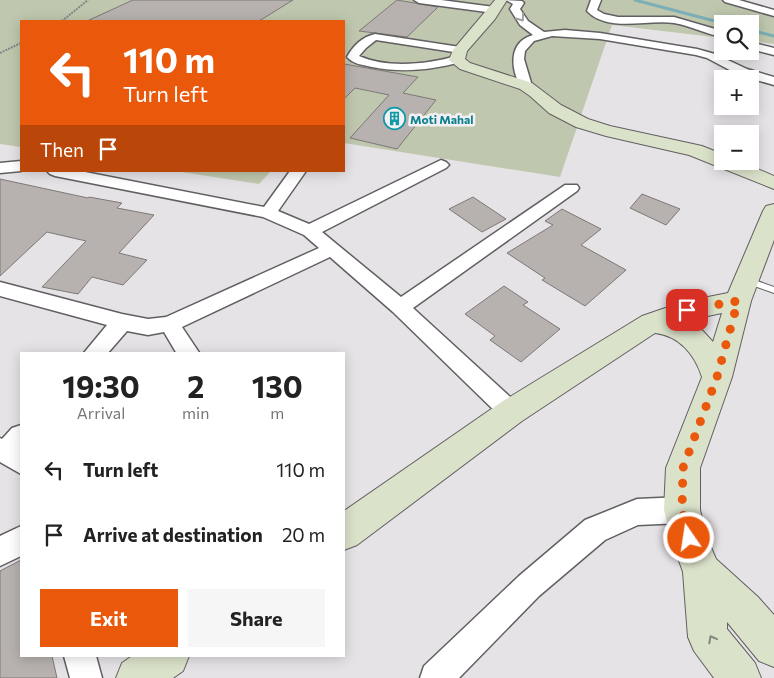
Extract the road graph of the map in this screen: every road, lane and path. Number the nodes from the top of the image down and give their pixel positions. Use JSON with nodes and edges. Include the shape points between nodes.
{"nodes":[{"id":1,"x":88,"y":0,"type":"edge"},
{"id":2,"x":419,"y":0,"type":"edge"},
{"id":3,"x":511,"y":0,"type":"edge"},
{"id":4,"x":596,"y":0,"type":"edge"},
{"id":5,"x":728,"y":0,"type":"edge"},
{"id":6,"x":498,"y":5,"type":"edge"},
{"id":7,"x":774,"y":13,"type":"edge"},
{"id":8,"x":63,"y":20,"type":"edge"},
{"id":9,"x":714,"y":32,"type":"edge"},
{"id":10,"x":541,"y":35,"type":"junction"},
{"id":11,"x":20,"y":43,"type":"edge"},
{"id":12,"x":759,"y":48,"type":"edge"},
{"id":13,"x":774,"y":52,"type":"edge"},
{"id":14,"x":0,"y":53,"type":"edge"},
{"id":15,"x":459,"y":55,"type":"junction"},
{"id":16,"x":774,"y":80,"type":"edge"},
{"id":17,"x":526,"y":86,"type":"junction"},
{"id":18,"x":440,"y":165,"type":"dead end"},
{"id":19,"x":20,"y":166,"type":"edge"},
{"id":20,"x":0,"y":168,"type":"edge"},
{"id":21,"x":60,"y":172,"type":"edge"},
{"id":22,"x":297,"y":172,"type":"edge"},
{"id":23,"x":774,"y":183,"type":"edge"},
{"id":24,"x":571,"y":188,"type":"dead end"},
{"id":25,"x":774,"y":211,"type":"edge"},
{"id":26,"x":268,"y":213,"type":"junction"},
{"id":27,"x":310,"y":231,"type":"junction"},
{"id":28,"x":332,"y":249,"type":"junction"},
{"id":29,"x":0,"y":290,"type":"edge"},
{"id":30,"x":774,"y":290,"type":"edge"},
{"id":31,"x":742,"y":291,"type":"junction"},
{"id":32,"x":400,"y":307,"type":"junction"},
{"id":33,"x":122,"y":322,"type":"junction"},
{"id":34,"x":651,"y":323,"type":"junction"},
{"id":35,"x":169,"y":324,"type":"junction"},
{"id":36,"x":96,"y":352,"type":"edge"},
{"id":37,"x":187,"y":352,"type":"edge"},
{"id":38,"x":717,"y":377,"type":"junction"},
{"id":39,"x":511,"y":412,"type":"junction"},
{"id":40,"x":682,"y":510,"type":"junction"},
{"id":41,"x":345,"y":531,"type":"edge"},
{"id":42,"x":20,"y":541,"type":"edge"},
{"id":43,"x":0,"y":552,"type":"edge"},
{"id":44,"x":702,"y":572,"type":"junction"},
{"id":45,"x":774,"y":646,"type":"edge"},
{"id":46,"x":80,"y":657,"type":"edge"},
{"id":47,"x":167,"y":657,"type":"edge"},
{"id":48,"x":86,"y":678,"type":"edge"},
{"id":49,"x":137,"y":678,"type":"edge"},
{"id":50,"x":436,"y":678,"type":"edge"},
{"id":51,"x":740,"y":678,"type":"edge"}],
"edges":[{"from":1,"to":8,"type":"path"},
{"from":2,"to":6,"type":"street"},
{"from":3,"to":10,"type":"street","one_way":true,"via":[[519,3],[515,9],[524,23]]},
{"from":4,"to":9,"type":"street","via":[[592,12],[598,15],[629,22],[652,18],[676,20]]},
{"from":5,"to":7,"type":"street"},
{"from":6,"to":15,"type":"main road"},
{"from":10,"to":16,"type":"street","via":[[578,34],[683,49]]},
{"from":10,"to":17,"type":"street","via":[[530,39],[519,50],[518,59]]},
{"from":11,"to":14,"type":"path"},
{"from":12,"to":13,"type":"street"},
{"from":15,"to":15,"type":"street","via":[[375,37],[369,39],[353,57],[366,62],[416,68],[429,67]]},
{"from":15,"to":17,"type":"main road","via":[[465,66]]},
{"from":17,"to":23,"type":"main road","via":[[555,109],[582,123],[695,150]]},
{"from":18,"to":27,"type":"street"},
{"from":19,"to":20,"type":"street"},
{"from":21,"to":26,"type":"street"},
{"from":22,"to":26,"type":"street"},
{"from":24,"to":32,"type":"street"},
{"from":25,"to":31,"type":"main road"},
{"from":26,"to":27,"type":"street"},
{"from":27,"to":28,"type":"street"},
{"from":28,"to":32,"type":"street"},
{"from":28,"to":35,"type":"street"},
{"from":29,"to":33,"type":"street"},
{"from":30,"to":31,"type":"lane"},
{"from":31,"to":34,"type":"main road"},
{"from":31,"to":38,"type":"main road"},
{"from":32,"to":39,"type":"street"},
{"from":33,"to":35,"type":"street","via":[[148,326]]},
{"from":33,"to":36,"type":"street"},
{"from":34,"to":38,"type":"main road","via":[[680,329],[701,344],[714,365]]},
{"from":34,"to":39,"type":"main road"},
{"from":35,"to":37,"type":"street"},
{"from":38,"to":40,"type":"main road","via":[[683,468]]},
{"from":39,"to":41,"type":"main road"},
{"from":40,"to":44,"type":"main road"},
{"from":40,"to":50,"type":"street","via":[[637,512],[595,530],[529,586]]},
{"from":42,"to":43,"type":"street"},
{"from":44,"to":45,"type":"main road","via":[[744,610]]},
{"from":51,"to":44,"type":"main road","one_way":true,"via":[[708,637]]},
{"from":46,"to":48,"type":"street"},
{"from":47,"to":49,"type":"main road"}]}
